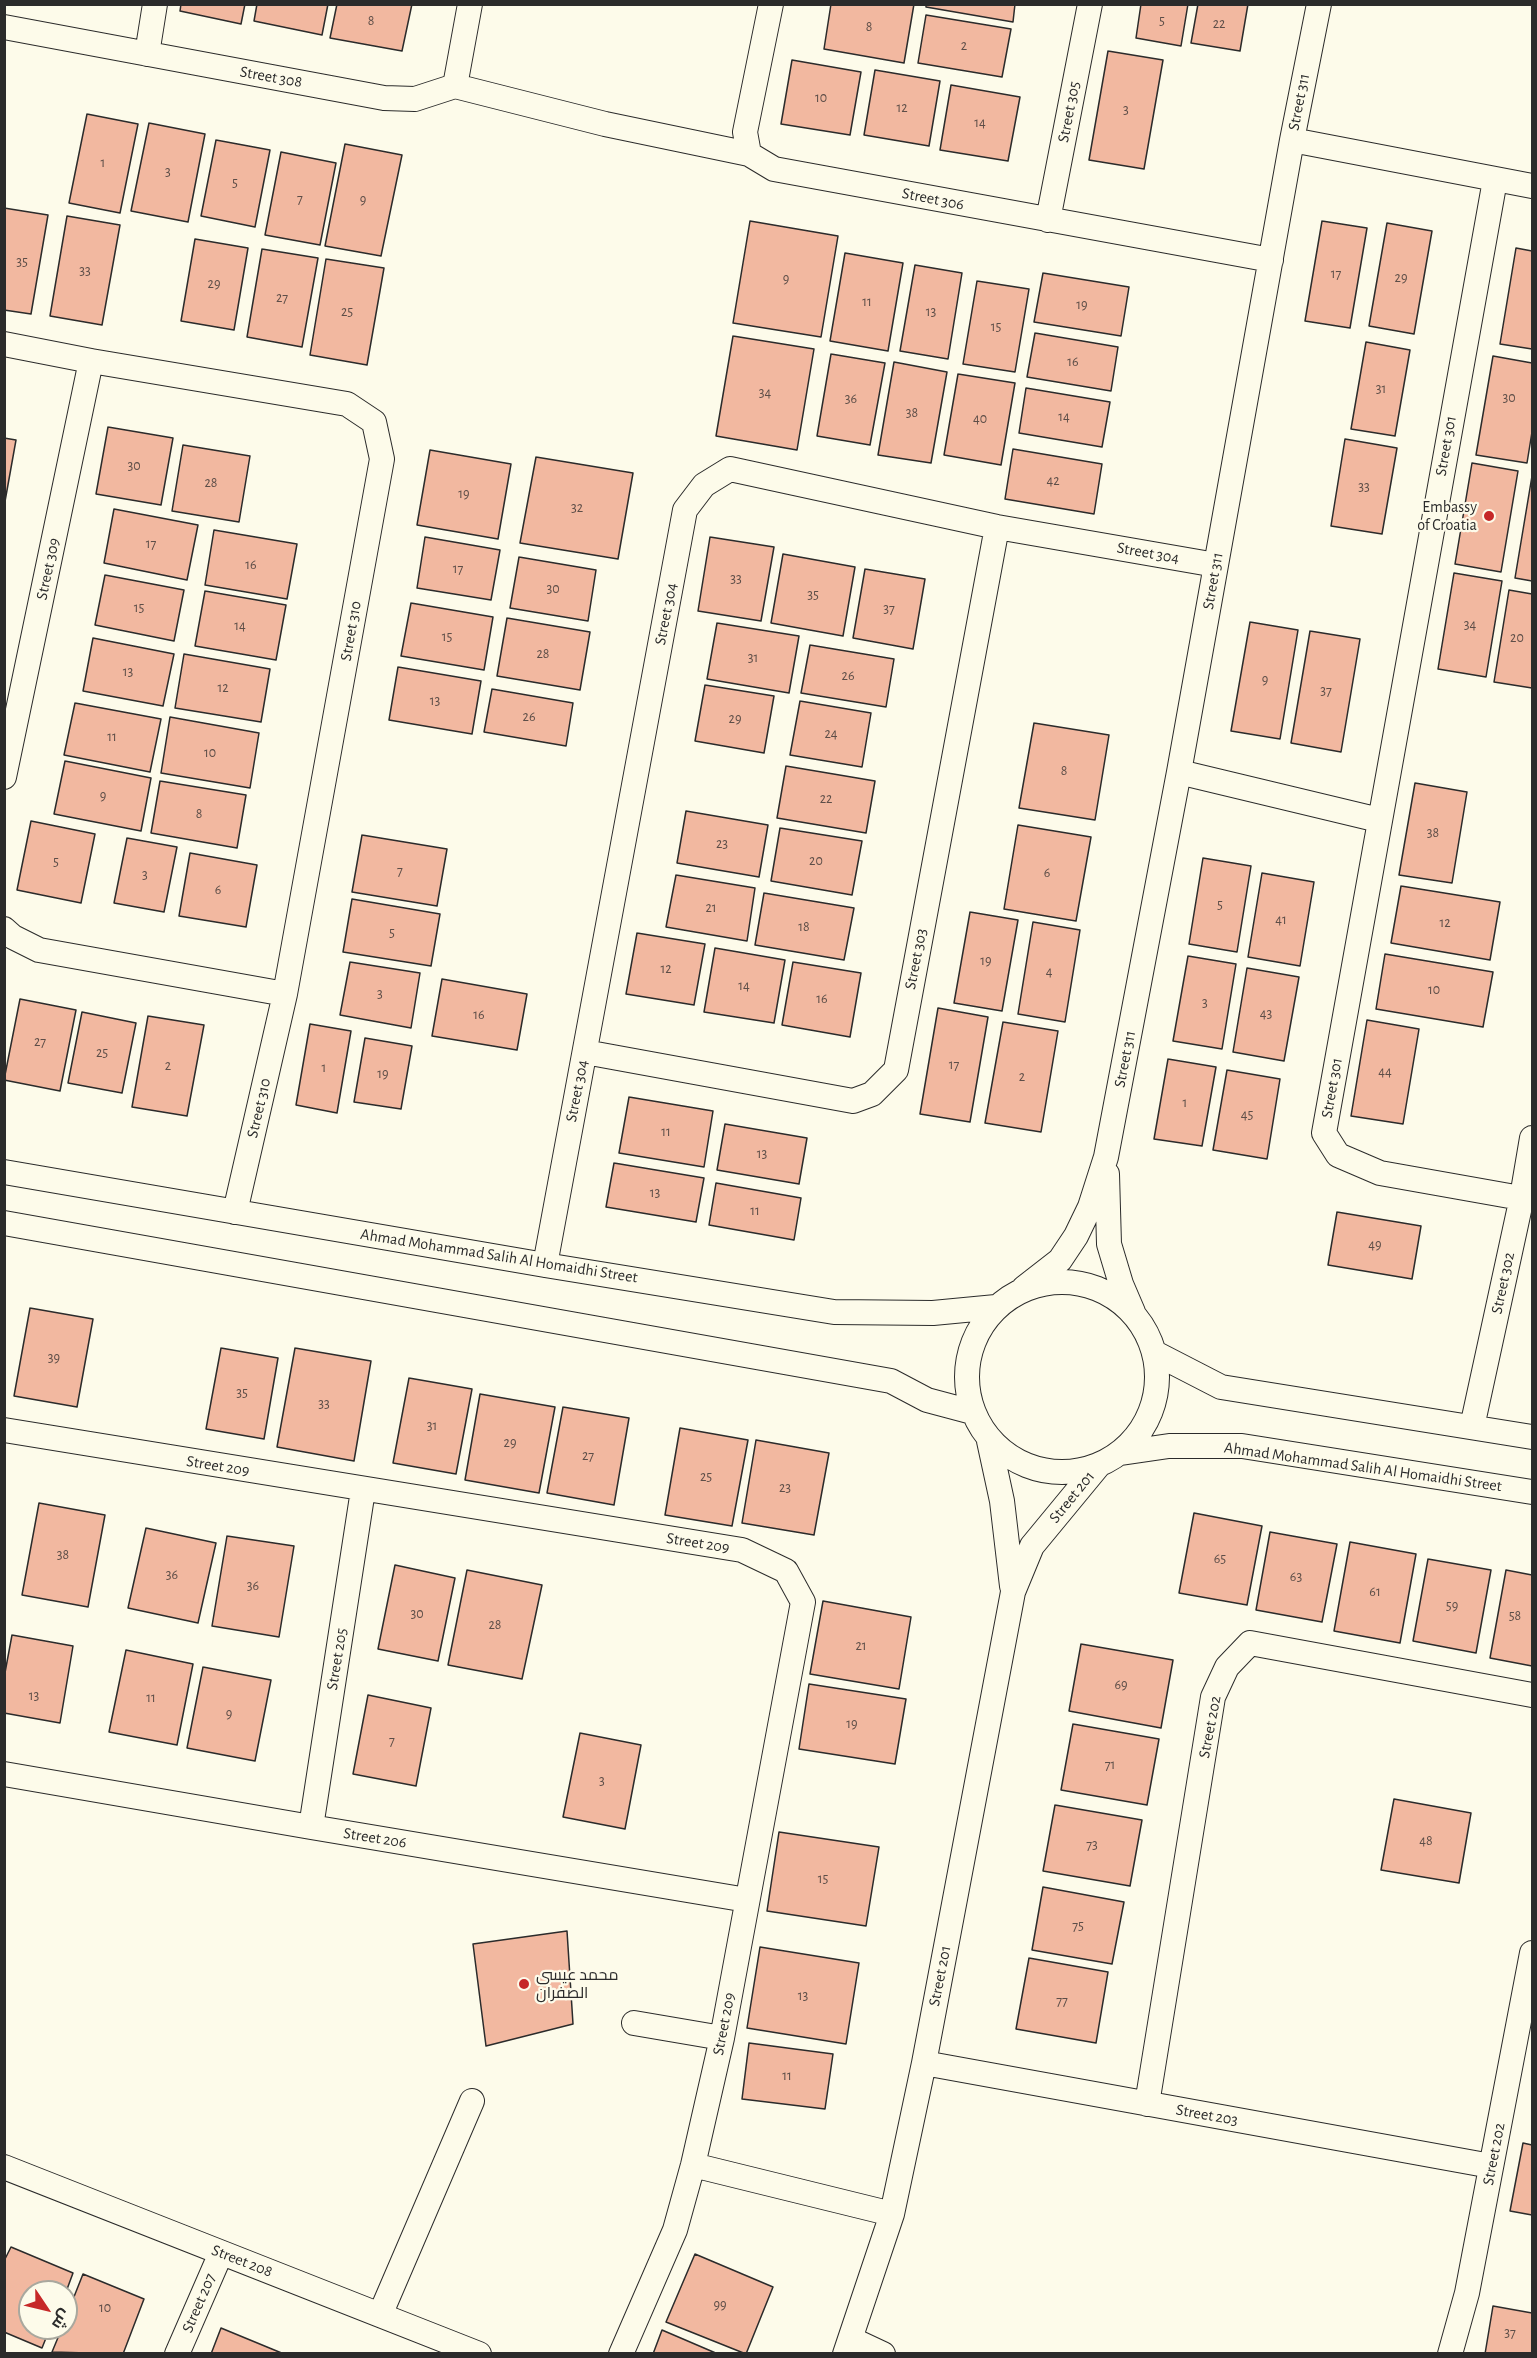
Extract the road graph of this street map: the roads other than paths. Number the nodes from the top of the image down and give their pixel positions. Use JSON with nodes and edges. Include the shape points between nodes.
{"nodes":[{"id":1,"x":155,"y":4,"type":"edge"},
{"id":2,"x":470,"y":4,"type":"edge"},
{"id":3,"x":771,"y":4,"type":"edge"},
{"id":4,"x":1090,"y":4,"type":"edge"},
{"id":5,"x":1319,"y":4,"type":"edge"},
{"id":6,"x":4,"y":27,"type":"edge"},
{"id":7,"x":147,"y":54,"type":"junction"},
{"id":8,"x":455,"y":86,"type":"junction"},
{"id":9,"x":1292,"y":140,"type":"junction"},
{"id":10,"x":749,"y":154,"type":"junction"},
{"id":11,"x":1495,"y":180,"type":"junction"},
{"id":12,"x":1533,"y":186,"type":"edge"},
{"id":13,"x":1048,"y":220,"type":"junction"},
{"id":14,"x":1270,"y":260,"type":"junction"},
{"id":15,"x":4,"y":344,"type":"edge"},
{"id":16,"x":91,"y":361,"type":"junction"},
{"id":17,"x":997,"y":527,"type":"junction"},
{"id":18,"x":1216,"y":564,"type":"junction"},
{"id":19,"x":1179,"y":772,"type":"junction"},
{"id":20,"x":4,"y":777,"type":"edge"},
{"id":21,"x":1379,"y":820,"type":"junction"},
{"id":22,"x":4,"y":929,"type":"edge"},
{"id":23,"x":285,"y":993,"type":"junction"},
{"id":24,"x":585,"y":1052,"type":"junction"},
{"id":25,"x":1533,"y":1138,"type":"edge"},
{"id":26,"x":1106,"y":1157,"type":"junction"},
{"id":27,"x":4,"y":1172,"type":"edge"},
{"id":28,"x":1527,"y":1199,"type":"edge"},
{"id":29,"x":235,"y":1212,"type":"junction"},
{"id":30,"x":4,"y":1223,"type":"edge"},
{"id":31,"x":545,"y":1265,"type":"junction"},
{"id":32,"x":1024,"y":1288,"type":"junction"},
{"id":33,"x":996,"y":1307,"type":"junction"},
{"id":34,"x":1134,"y":1313,"type":"junction"},
{"id":35,"x":1155,"y":1353,"type":"junction"},
{"id":36,"x":972,"y":1412,"type":"junction"},
{"id":37,"x":1472,"y":1427,"type":"junction"},
{"id":38,"x":4,"y":1430,"type":"edge"},
{"id":39,"x":1533,"y":1437,"type":"edge"},
{"id":40,"x":989,"y":1441,"type":"junction"},
{"id":41,"x":1121,"y":1453,"type":"junction"},
{"id":42,"x":1098,"y":1466,"type":"junction"},
{"id":43,"x":363,"y":1490,"type":"junction"},
{"id":44,"x":1533,"y":1492,"type":"edge"},
{"id":45,"x":1012,"y":1592,"type":"junction"},
{"id":46,"x":1533,"y":1695,"type":"edge"},
{"id":47,"x":4,"y":1774,"type":"edge"},
{"id":48,"x":311,"y":1827,"type":"junction"},
{"id":49,"x":747,"y":1900,"type":"junction"},
{"id":50,"x":1533,"y":1953,"type":"edge"},
{"id":51,"x":634,"y":2023,"type":"dead end"},
{"id":52,"x":722,"y":2038,"type":"junction"},
{"id":53,"x":924,"y":2062,"type":"junction"},
{"id":54,"x":472,"y":2101,"type":"dead end"},
{"id":55,"x":1147,"y":2104,"type":"junction"},
{"id":56,"x":693,"y":2165,"type":"junction"},
{"id":57,"x":1491,"y":2166,"type":"junction"},
{"id":58,"x":4,"y":2167,"type":"edge"},
{"id":59,"x":892,"y":2214,"type":"junction"},
{"id":60,"x":221,"y":2253,"type":"junction"},
{"id":61,"x":380,"y":2315,"type":"junction"},
{"id":62,"x":848,"y":2346,"type":"edge"},
{"id":63,"x":177,"y":2354,"type":"edge"},
{"id":64,"x":479,"y":2354,"type":"edge"},
{"id":65,"x":621,"y":2354,"type":"edge"},
{"id":66,"x":883,"y":2354,"type":"edge"},
{"id":67,"x":1450,"y":2354,"type":"edge"}],
"edges":[{"from":1,"to":7,"type":"street"},
{"from":2,"to":8,"type":"street"},
{"from":3,"to":10,"type":"street","via":[[745,132]]},
{"from":4,"to":13,"type":"street","name":"Street 305"},
{"from":5,"to":9,"type":"street","name":"Street 311"},
{"from":6,"to":7,"type":"street","name":"Street 308"},
{"from":7,"to":8,"type":"street","name":"Street 308","via":[[384,98],[415,99]]},
{"from":8,"to":10,"type":"street","name":"Street 306","via":[[604,124]]},
{"from":9,"to":11,"type":"street"},
{"from":9,"to":14,"type":"street","name":"Street 311"},
{"from":10,"to":13,"type":"street","name":"Street 306","via":[[774,169]]},
{"from":11,"to":12,"type":"street"},
{"from":11,"to":21,"type":"street","name":"Street 301"},
{"from":13,"to":14,"type":"street","name":"Street 306"},
{"from":14,"to":18,"type":"street","name":"Street 311"},
{"from":15,"to":16,"type":"street","name":"Street 310"},
{"from":16,"to":20,"type":"street","name":"Street 309"},
{"from":16,"to":23,"type":"street","name":"Street 310","via":[[347,404],[374,422],[382,459]]},
{"from":17,"to":18,"type":"street","name":"Street 304"},
{"from":17,"to":24,"type":"street","name":"Street 303","via":[[896,1070],[872,1095],[853,1101]]},
{"from":17,"to":24,"type":"street","name":"Street 304","via":[[730,469],[704,485],[685,510]]},
{"from":18,"to":19,"type":"street","name":"Street 311"},
{"from":19,"to":21,"type":"street"},
{"from":19,"to":26,"type":"street","name":"Street 311"},
{"from":21,"to":28,"type":"street","name":"Street 301","via":[[1324,1133],[1338,1155],[1380,1173]]},
{"from":22,"to":23,"type":"street","via":[[39,950]]},
{"from":23,"to":29,"type":"street","name":"Street 310"},
{"from":24,"to":31,"type":"street","name":"Street 304"},
{"from":25,"to":28,"type":"street","name":"Street 302"},
{"from":26,"to":32,"type":"street","name":"Street 311","via":[[1076,1236],[1060,1260]]},
{"from":26,"to":34,"type":"street","name":"Street 311","via":[[1109,1244]]},
{"from":27,"to":29,"type":"street","name":"Ahmad Mohammad Salih Al Homaidhi Street"},
{"from":28,"to":37,"type":"street","name":"Street 302"},
{"from":29,"to":31,"type":"street","name":"Ahmad Mohammad Salih Al Homaidhi Street"},
{"from":30,"to":36,"type":"street","via":[[891,1382],[927,1400]]},
{"from":31,"to":33,"type":"street","name":"Ahmad Mohammad Salih Al Homaidhi Street","via":[[834,1312],[933,1313]]},
{"from":32,"to":33,"type":"street"},
{"from":32,"to":34,"type":"street","via":[[1054,1281],[1088,1284],[1108,1292]]},
{"from":33,"to":36,"type":"street","via":[[980,1327],[966,1369]]},
{"from":34,"to":35,"type":"street"},
{"from":35,"to":37,"type":"street","via":[[1221,1387]]},
{"from":35,"to":41,"type":"street","via":[[1158,1377],[1152,1410],[1143,1428]]},
{"from":36,"to":40,"type":"street"},
{"from":37,"to":39,"type":"street"},
{"from":38,"to":43,"type":"street","name":"Street 209"},
{"from":40,"to":42,"type":"street","via":[[1011,1460],[1042,1472],[1065,1473]]},
{"from":40,"to":45,"type":"street","name":"Street 201","via":[[1002,1501]]},
{"from":41,"to":42,"type":"street"},
{"from":41,"to":44,"type":"street","name":"Ahmad Mohammad Salih Al Homaidhi Street","via":[[1169,1446],[1242,1446]]},
{"from":42,"to":45,"type":"street","name":"Street 201","via":[[1032,1546]]},
{"from":43,"to":48,"type":"street","name":"Street 205"},
{"from":43,"to":49,"type":"street","name":"Street 209","via":[[742,1550],[786,1570],[803,1602]]},
{"from":45,"to":53,"type":"street","name":"Street 201"},
{"from":46,"to":55,"type":"street","name":"Street 202","via":[[1250,1643],[1227,1667],[1213,1697]]},
{"from":47,"to":48,"type":"street","name":"Street 206"},
{"from":48,"to":49,"type":"street","name":"Street 206"},
{"from":49,"to":52,"type":"street","name":"Street 209"},
{"from":50,"to":57,"type":"street","name":"Street 202"},
{"from":51,"to":52,"type":"street"},
{"from":52,"to":56,"type":"street","name":"Street 209"},
{"from":53,"to":55,"type":"street","name":"Street 203"},
{"from":53,"to":59,"type":"street","name":"Street 201"},
{"from":54,"to":61,"type":"street"},
{"from":55,"to":57,"type":"street","name":"Street 203"},
{"from":56,"to":59,"type":"street"},
{"from":56,"to":65,"type":"street","name":"Street 209","via":[[675,2230]]},
{"from":57,"to":67,"type":"street","name":"Street 202","via":[[1467,2293]]},
{"from":58,"to":60,"type":"street","name":"Street 208"},
{"from":59,"to":62,"type":"street","name":"Street 201"},
{"from":60,"to":61,"type":"street","name":"Street 208"},
{"from":60,"to":63,"type":"street","name":"Street 207"},
{"from":61,"to":64,"type":"street","name":"Street 208"},
{"from":62,"to":66,"type":"street"}]}
